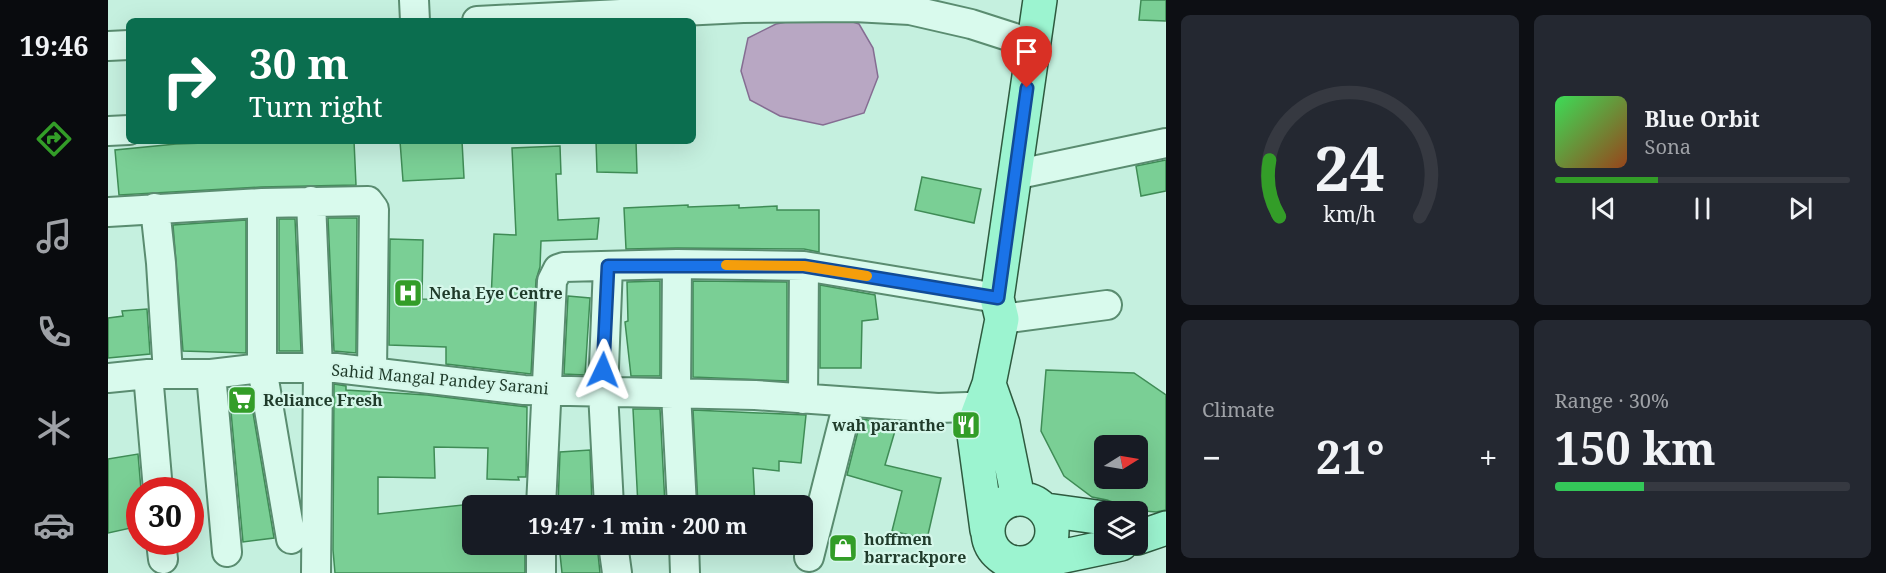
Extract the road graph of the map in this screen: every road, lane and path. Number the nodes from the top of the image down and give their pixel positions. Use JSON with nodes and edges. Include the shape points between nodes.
{"nodes":[{"id":1,"x":414,"y":0,"type":"edge"},
{"id":2,"x":1040,"y":0,"type":"edge"},
{"id":3,"x":627,"y":11,"type":"edge"},
{"id":4,"x":415,"y":18,"type":"edge"},
{"id":5,"x":522,"y":18,"type":"edge"},
{"id":6,"x":1033,"y":44,"type":"junction"},
{"id":7,"x":126,"y":45,"type":"edge"},
{"id":8,"x":108,"y":46,"type":"edge"},
{"id":9,"x":126,"y":130,"type":"edge"},
{"id":10,"x":108,"y":131,"type":"edge"},
{"id":11,"x":1166,"y":143,"type":"edge"},
{"id":12,"x":1014,"y":175,"type":"junction"},
{"id":13,"x":311,"y":201,"type":"junction"},
{"id":14,"x":262,"y":203,"type":"junction"},
{"id":15,"x":155,"y":208,"type":"junction"},
{"id":16,"x":108,"y":212,"type":"edge"},
{"id":17,"x":677,"y":264,"type":"junction"},
{"id":18,"x":608,"y":266,"type":"junction"},
{"id":19,"x":804,"y":266,"type":"junction"},
{"id":20,"x":1107,"y":305,"type":"dead end"},
{"id":21,"x":1000,"y":308,"type":"junction"},
{"id":22,"x":262,"y":368,"type":"junction"},
{"id":23,"x":318,"y":369,"type":"junction"},
{"id":24,"x":372,"y":372,"type":"junction"},
{"id":25,"x":158,"y":374,"type":"junction"},
{"id":26,"x":211,"y":374,"type":"junction"},
{"id":27,"x":108,"y":378,"type":"edge"},
{"id":28,"x":547,"y":389,"type":"junction"},
{"id":29,"x":603,"y":392,"type":"junction"},
{"id":30,"x":676,"y":393,"type":"junction"},
{"id":31,"x":803,"y":399,"type":"junction"},
{"id":32,"x":989,"y":399,"type":"junction"},
{"id":33,"x":844,"y":402,"type":"junction"},
{"id":34,"x":158,"y":477,"type":"edge"},
{"id":35,"x":542,"y":495,"type":"edge"},
{"id":36,"x":608,"y":495,"type":"edge"},
{"id":37,"x":681,"y":495,"type":"edge"},
{"id":38,"x":1032,"y":504,"type":"junction"},
{"id":39,"x":1094,"y":516,"type":"edge"},
{"id":40,"x":987,"y":530,"type":"junction"},
{"id":41,"x":291,"y":539,"type":"dead end"},
{"id":42,"x":1094,"y":550,"type":"edge"},
{"id":43,"x":227,"y":552,"type":"dead end"},
{"id":44,"x":541,"y":555,"type":"edge"},
{"id":45,"x":615,"y":555,"type":"edge"},
{"id":46,"x":684,"y":555,"type":"edge"},
{"id":47,"x":809,"y":557,"type":"dead end"},
{"id":48,"x":1017,"y":567,"type":"edge"},
{"id":49,"x":316,"y":573,"type":"edge"},
{"id":50,"x":541,"y":573,"type":"edge"},
{"id":51,"x":616,"y":573,"type":"edge"},
{"id":52,"x":685,"y":573,"type":"edge"}],
"edges":[{"from":1,"to":4,"type":"street"},
{"from":2,"to":6,"type":"main road"},
{"from":3,"to":5,"type":"street"},
{"from":3,"to":6,"type":"street","via":[[854,7],[910,10]]},
{"from":6,"to":12,"type":"main road"},
{"from":7,"to":8,"type":"street"},
{"from":9,"to":10,"type":"street"},
{"from":11,"to":12,"type":"street"},
{"from":12,"to":21,"type":"main road"},
{"from":13,"to":14,"type":"street"},
{"from":13,"to":23,"type":"street"},
{"from":13,"to":24,"type":"street","via":[[368,201],[374,206]]},
{"from":14,"to":15,"type":"street"},
{"from":14,"to":22,"type":"street"},
{"from":15,"to":16,"type":"street"},
{"from":15,"to":25,"type":"street","via":[[161,263]]},
{"from":17,"to":18,"type":"street"},
{"from":17,"to":19,"type":"street"},
{"from":17,"to":30,"type":"street"},
{"from":18,"to":28,"type":"street","via":[[564,267],[555,273]]},
{"from":18,"to":29,"type":"street"},
{"from":19,"to":21,"type":"street"},
{"from":19,"to":31,"type":"street"},
{"from":20,"to":21,"type":"street"},
{"from":21,"to":32,"type":"main road"},
{"from":22,"to":23,"type":"street","name":"Sahid Mangal Pandey Sarani"},
{"from":22,"to":26,"type":"street","name":"Sahid Mangal Pandey Sarani"},
{"from":22,"to":41,"type":"street"},
{"from":23,"to":24,"type":"street","name":"Sahid Mangal Pandey Sarani"},
{"from":23,"to":49,"type":"street"},
{"from":24,"to":28,"type":"street","name":"Sahid Mangal Pandey Sarani","via":[[524,390]]},
{"from":25,"to":26,"type":"street","name":"Sahid Mangal Pandey Sarani"},
{"from":25,"to":27,"type":"street","name":"Sahid Mangal Pandey Sarani"},
{"from":25,"to":34,"type":"street"},
{"from":26,"to":43,"type":"street"},
{"from":28,"to":29,"type":"street","name":"Sahid Mangal Pandey Sarani"},
{"from":28,"to":35,"type":"street"},
{"from":29,"to":30,"type":"street","name":"Sahid Mangal Pandey Sarani"},
{"from":29,"to":36,"type":"street"},
{"from":30,"to":31,"type":"street","name":"Sahid Mangal Pandey Sarani"},
{"from":30,"to":37,"type":"street"},
{"from":31,"to":33,"type":"street","name":"Sahid Mangal Pandey Sarani"},
{"from":32,"to":33,"type":"street","name":"Sahid Mangal Pandey Sarani","via":[[938,408]]},
{"from":32,"to":38,"type":"main road","via":[[1003,424]]},
{"from":32,"to":40,"type":"main road","via":[[973,428]]},
{"from":33,"to":47,"type":"street","via":[[846,411]]},
{"from":38,"to":39,"type":"main road"},
{"from":38,"to":40,"type":"main road","via":[[1003,503],[992,515]]},
{"from":38,"to":48,"type":"main road","via":[[1053,524],[1052,541],[1045,554]]},
{"from":40,"to":48,"type":"main road","via":[[991,546],[1001,558]]},
{"from":42,"to":48,"type":"main road"},
{"from":44,"to":50,"type":"street"},
{"from":45,"to":51,"type":"street"},
{"from":46,"to":52,"type":"street"}]}
